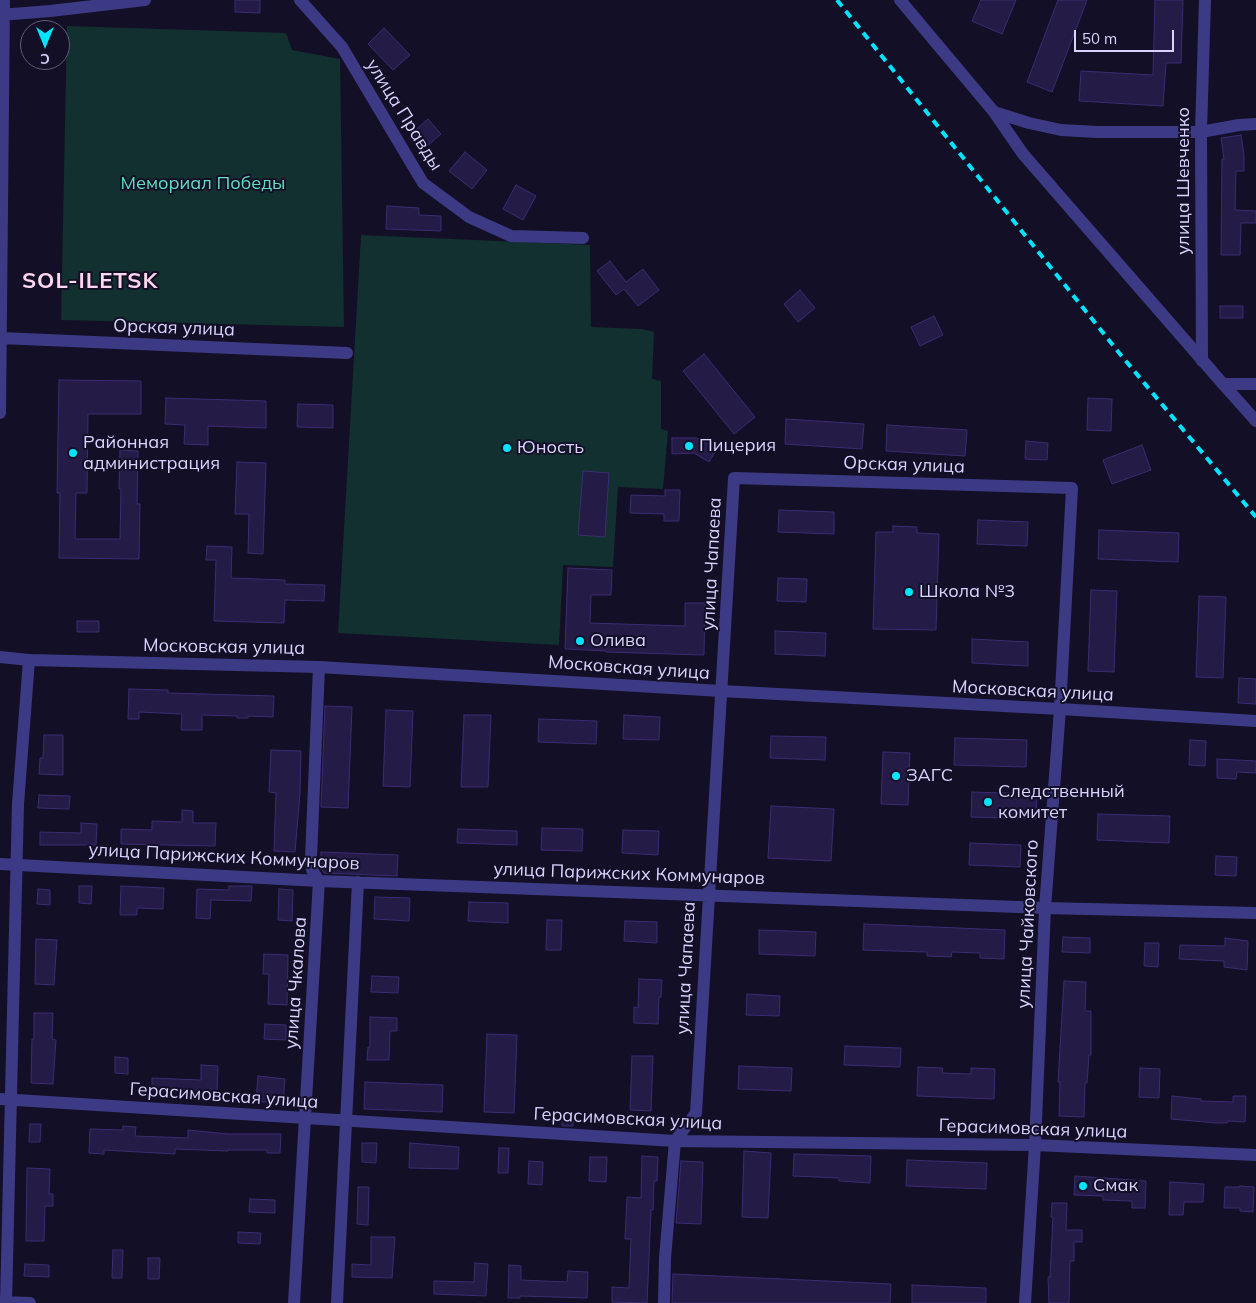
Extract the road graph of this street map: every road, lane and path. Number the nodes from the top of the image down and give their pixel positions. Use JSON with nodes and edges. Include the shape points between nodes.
{"nodes":[{"id":1,"x":4,"y":0,"type":"edge"},
{"id":2,"x":145,"y":0,"type":"edge"},
{"id":3,"x":300,"y":0,"type":"edge"},
{"id":4,"x":900,"y":0,"type":"edge"},
{"id":5,"x":1205,"y":0,"type":"edge"},
{"id":6,"x":2,"y":15,"type":"edge"},
{"id":7,"x":994,"y":112,"type":"junction"},
{"id":8,"x":1256,"y":124,"type":"edge"},
{"id":9,"x":1200,"y":132,"type":"junction"},
{"id":10,"x":1,"y":227,"type":"edge"},
{"id":11,"x":583,"y":238,"type":"dead end"},
{"id":12,"x":1,"y":338,"type":"edge"},
{"id":13,"x":347,"y":353,"type":"dead end"},
{"id":14,"x":1202,"y":361,"type":"junction"},
{"id":15,"x":1223,"y":384,"type":"junction"},
{"id":16,"x":1256,"y":384,"type":"edge"},
{"id":17,"x":0,"y":414,"type":"edge"},
{"id":18,"x":1256,"y":421,"type":"edge"},
{"id":19,"x":734,"y":478,"type":"joint"},
{"id":20,"x":1072,"y":488,"type":"joint"},
{"id":21,"x":0,"y":657,"type":"edge"},
{"id":22,"x":29,"y":660,"type":"junction"},
{"id":23,"x":319,"y":667,"type":"junction"},
{"id":24,"x":721,"y":691,"type":"junction"},
{"id":25,"x":1060,"y":709,"type":"junction"},
{"id":26,"x":1256,"y":721,"type":"edge"},
{"id":27,"x":0,"y":864,"type":"edge"},
{"id":28,"x":18,"y":864,"type":"junction"},
{"id":29,"x":320,"y":881,"type":"junction"},
{"id":30,"x":358,"y":882,"type":"junction"},
{"id":31,"x":708,"y":895,"type":"junction"},
{"id":32,"x":1045,"y":908,"type":"junction"},
{"id":33,"x":1256,"y":913,"type":"edge"},
{"id":34,"x":5,"y":1099,"type":"edge"},
{"id":35,"x":305,"y":1118,"type":"junction"},
{"id":36,"x":347,"y":1121,"type":"junction"},
{"id":37,"x":675,"y":1140,"type":"junction"},
{"id":38,"x":1035,"y":1145,"type":"junction"},
{"id":39,"x":1256,"y":1155,"type":"edge"},
{"id":40,"x":4,"y":1302,"type":"edge"},
{"id":41,"x":30,"y":1303,"type":"edge"},
{"id":42,"x":294,"y":1303,"type":"edge"},
{"id":43,"x":338,"y":1303,"type":"edge"},
{"id":44,"x":664,"y":1303,"type":"edge"},
{"id":45,"x":1025,"y":1303,"type":"edge"}],
"edges":[{"from":1,"to":6,"type":"street"},
{"from":2,"to":6,"type":"street"},
{"from":3,"to":11,"type":"street","name":"улица Правды","via":[[342,47],[423,183],[469,217],[511,236]]},
{"from":4,"to":7,"type":"street"},
{"from":5,"to":9,"type":"street","name":"улица Шевченко"},
{"from":6,"to":10,"type":"street"},
{"from":7,"to":9,"type":"street","via":[[1061,130]]},
{"from":7,"to":14,"type":"street","via":[[1023,154]]},
{"from":8,"to":9,"type":"street"},
{"from":9,"to":14,"type":"street","name":"улица Шевченко"},
{"from":10,"to":12,"type":"street"},
{"from":12,"to":13,"type":"street","name":"Орская улица"},
{"from":12,"to":17,"type":"street"},
{"from":14,"to":15,"type":"street"},
{"from":15,"to":16,"type":"street"},
{"from":15,"to":18,"type":"street"},
{"from":19,"to":20,"type":"street","name":"Орская улица"},
{"from":19,"to":24,"type":"street","name":"улица Чапаева"},
{"from":20,"to":25,"type":"street","name":"улица Чайковского"},
{"from":21,"to":22,"type":"street","name":"Московская улица"},
{"from":22,"to":23,"type":"street","name":"Московская улица"},
{"from":22,"to":28,"type":"street","via":[[18,804]]},
{"from":23,"to":24,"type":"street","name":"Московская улица"},
{"from":23,"to":29,"type":"street","name":"улица Чкалова","via":[[312,870]]},
{"from":24,"to":25,"type":"street","name":"Московская улица"},
{"from":24,"to":31,"type":"street","name":"улица Чапаева"},
{"from":25,"to":26,"type":"street","name":"Московская улица"},
{"from":25,"to":32,"type":"street","name":"улица Чайковского"},
{"from":27,"to":28,"type":"street","name":"улица Парижских Коммунаров"},
{"from":28,"to":29,"type":"street","name":"улица Парижских Коммунаров"},
{"from":28,"to":34,"type":"street"},
{"from":29,"to":30,"type":"street","name":"улица Парижских Коммунаров"},
{"from":29,"to":35,"type":"street","name":"улица Чкалова"},
{"from":30,"to":31,"type":"street","name":"улица Парижских Коммунаров"},
{"from":30,"to":36,"type":"street"},
{"from":31,"to":32,"type":"street","name":"улица Парижских Коммунаров"},
{"from":31,"to":37,"type":"street","name":"улица Чапаева","via":[[696,1113]]},
{"from":32,"to":33,"type":"street","name":"улица Парижских Коммунаров"},
{"from":32,"to":38,"type":"street","name":"улица Чайковского"},
{"from":34,"to":35,"type":"street","name":"Герасимовская улица"},
{"from":34,"to":40,"type":"street"},
{"from":35,"to":36,"type":"street","name":"Герасимовская улица"},
{"from":35,"to":42,"type":"street","name":"улица Чкалова"},
{"from":36,"to":37,"type":"street","name":"Герасимовская улица"},
{"from":36,"to":43,"type":"street"},
{"from":37,"to":38,"type":"street","name":"Герасимовская улица"},
{"from":37,"to":44,"type":"street"},
{"from":38,"to":39,"type":"street","name":"Герасимовская улица"},
{"from":38,"to":45,"type":"street","name":"улица Чайковского"},
{"from":40,"to":41,"type":"street"}]}
